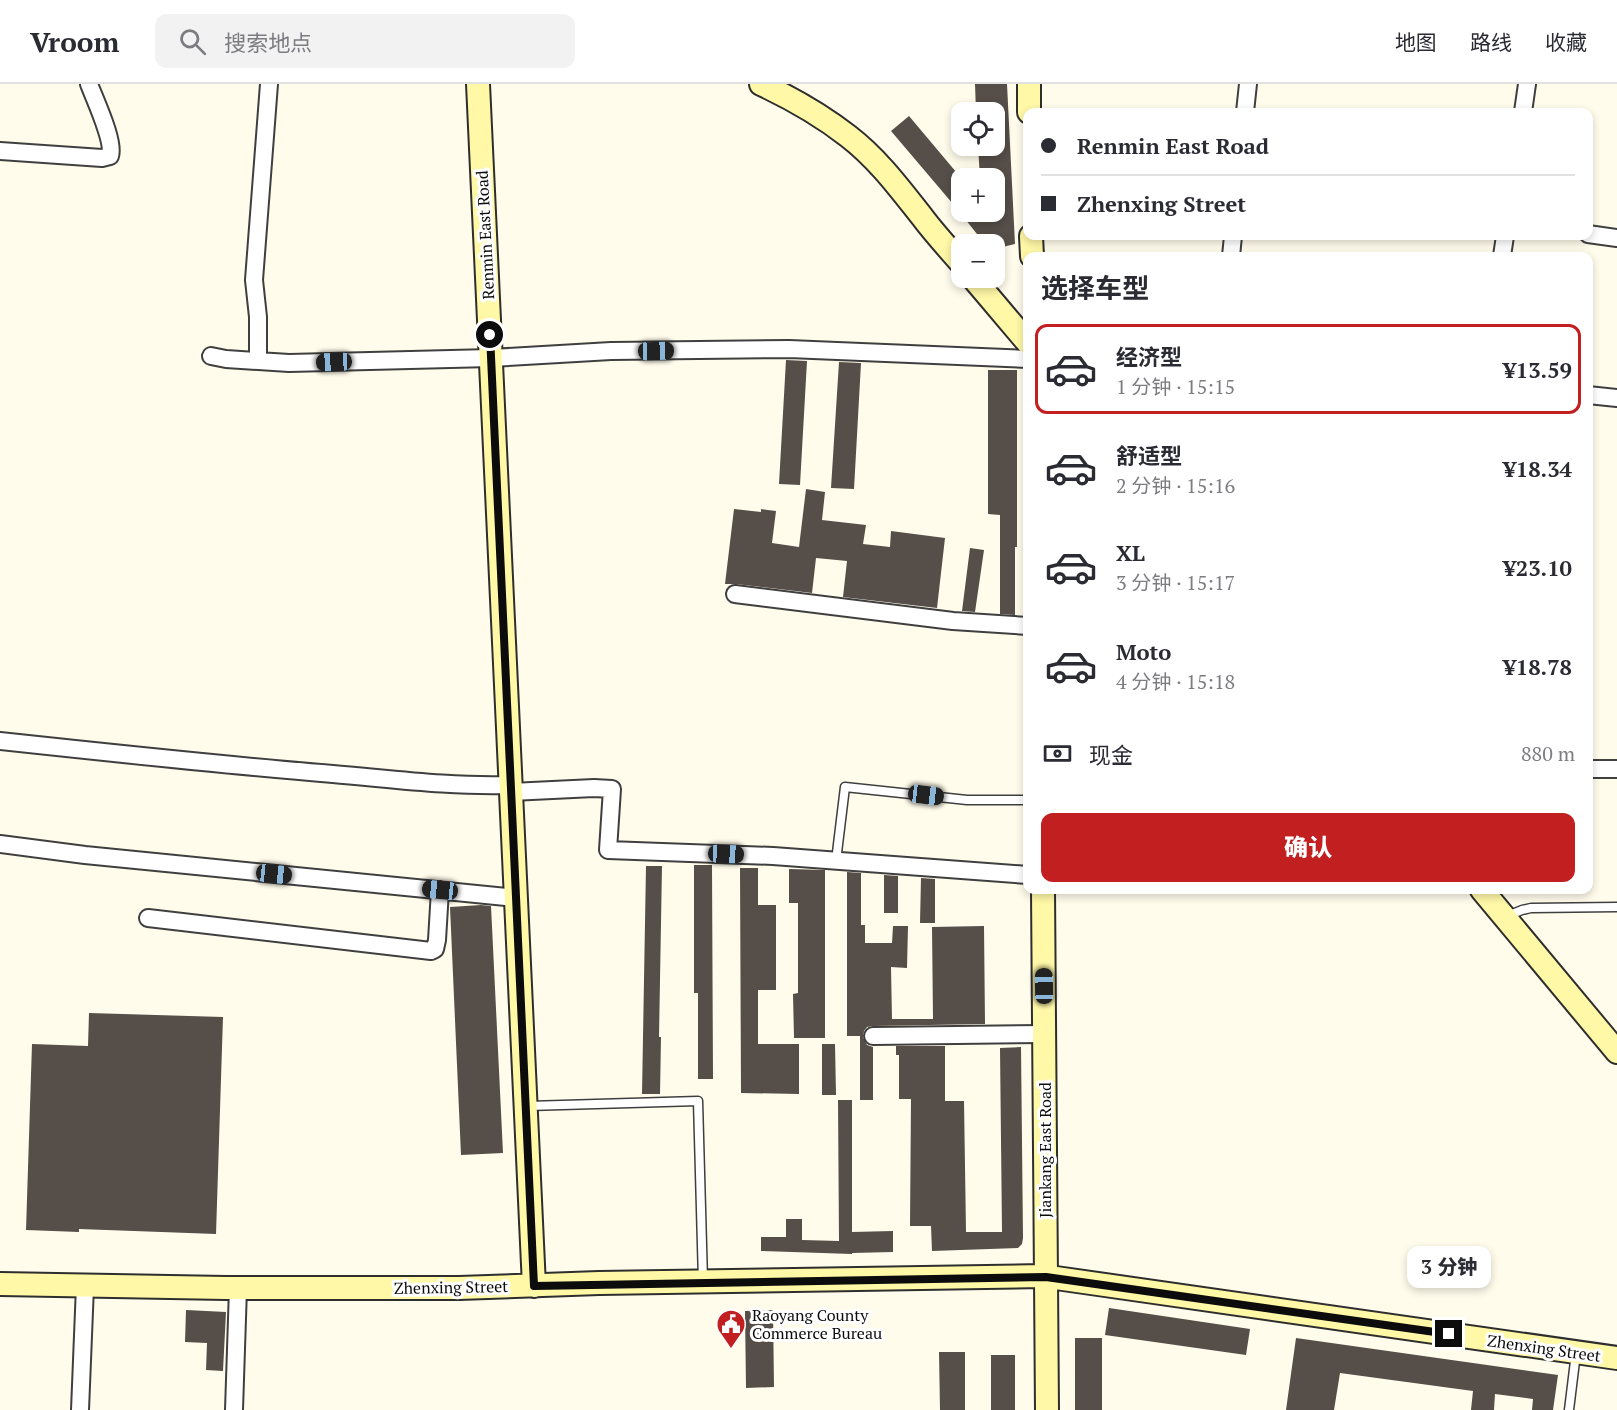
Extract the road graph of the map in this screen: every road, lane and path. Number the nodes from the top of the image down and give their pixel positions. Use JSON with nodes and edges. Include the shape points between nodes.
{"nodes":[{"id":1,"x":89,"y":84,"type":"edge"},
{"id":2,"x":269,"y":84,"type":"edge"},
{"id":3,"x":478,"y":84,"type":"edge"},
{"id":4,"x":761,"y":84,"type":"edge"},
{"id":5,"x":1029,"y":84,"type":"edge"},
{"id":6,"x":1248,"y":84,"type":"edge"},
{"id":7,"x":1527,"y":84,"type":"edge"},
{"id":8,"x":1029,"y":108,"type":"edge"},
{"id":9,"x":1245,"y":108,"type":"edge"},
{"id":10,"x":1524,"y":108,"type":"edge"},
{"id":11,"x":0,"y":151,"type":"edge"},
{"id":12,"x":1593,"y":235,"type":"edge"},
{"id":13,"x":1617,"y":238,"type":"edge"},
{"id":14,"x":951,"y":250,"type":"edge"},
{"id":15,"x":981,"y":288,"type":"edge"},
{"id":16,"x":1023,"y":337,"type":"edge"},
{"id":17,"x":211,"y":356,"type":"dead end"},
{"id":18,"x":491,"y":358,"type":"junction"},
{"id":19,"x":1023,"y":359,"type":"edge"},
{"id":20,"x":258,"y":361,"type":"junction"},
{"id":21,"x":1593,"y":396,"type":"edge"},
{"id":22,"x":1617,"y":398,"type":"edge"},
{"id":23,"x":735,"y":594,"type":"dead end"},
{"id":24,"x":1023,"y":626,"type":"edge"},
{"id":25,"x":0,"y":741,"type":"edge"},
{"id":26,"x":1593,"y":769,"type":"edge"},
{"id":27,"x":1617,"y":769,"type":"edge"},
{"id":28,"x":511,"y":788,"type":"junction"},
{"id":29,"x":1023,"y":800,"type":"edge"},
{"id":30,"x":0,"y":844,"type":"edge"},
{"id":31,"x":836,"y":861,"type":"junction"},
{"id":32,"x":1023,"y":875,"type":"edge"},
{"id":33,"x":440,"y":890,"type":"junction"},
{"id":34,"x":1043,"y":894,"type":"edge"},
{"id":35,"x":1485,"y":894,"type":"edge"},
{"id":36,"x":516,"y":898,"type":"junction"},
{"id":37,"x":1617,"y":907,"type":"edge"},
{"id":38,"x":1505,"y":917,"type":"junction"},
{"id":39,"x":148,"y":918,"type":"dead end"},
{"id":40,"x":1045,"y":1034,"type":"junction"},
{"id":41,"x":873,"y":1036,"type":"dead end"},
{"id":42,"x":1617,"y":1053,"type":"edge"},
{"id":43,"x":526,"y":1106,"type":"junction"},
{"id":44,"x":1046,"y":1277,"type":"junction"},
{"id":45,"x":703,"y":1282,"type":"junction"},
{"id":46,"x":0,"y":1284,"type":"edge"},
{"id":47,"x":85,"y":1286,"type":"junction"},
{"id":48,"x":534,"y":1286,"type":"junction"},
{"id":49,"x":238,"y":1287,"type":"junction"},
{"id":50,"x":1576,"y":1352,"type":"junction"},
{"id":51,"x":1617,"y":1358,"type":"edge"},
{"id":52,"x":80,"y":1410,"type":"edge"},
{"id":53,"x":234,"y":1410,"type":"edge"},
{"id":54,"x":1047,"y":1410,"type":"edge"},
{"id":55,"x":1569,"y":1410,"type":"edge"}],
"edges":[{"from":1,"to":11,"type":"street","via":[[113,150],[110,156]]},
{"from":2,"to":20,"type":"street","via":[[254,280]]},
{"from":3,"to":18,"type":"street","name":"Renmin East Road"},
{"from":4,"to":14,"type":"street","via":[[822,117],[849,137],[894,180]]},
{"from":5,"to":8,"type":"street"},
{"from":6,"to":9,"type":"street"},
{"from":7,"to":10,"type":"street"},
{"from":12,"to":13,"type":"street"},
{"from":15,"to":16,"type":"street"},
{"from":17,"to":20,"type":"street"},
{"from":18,"to":19,"type":"street","via":[[611,351],[789,349]]},
{"from":18,"to":20,"type":"street"},
{"from":18,"to":28,"type":"street","name":"Renmin East Road"},
{"from":21,"to":22,"type":"street"},
{"from":23,"to":24,"type":"street","via":[[953,621]]},
{"from":25,"to":28,"type":"street"},
{"from":26,"to":27,"type":"street"},
{"from":28,"to":31,"type":"street","via":[[612,789],[608,850]]},
{"from":28,"to":36,"type":"street","name":"Renmin East Road"},
{"from":29,"to":31,"type":"lane","via":[[967,800],[846,787]]},
{"from":30,"to":33,"type":"street"},
{"from":31,"to":32,"type":"street"},
{"from":33,"to":36,"type":"street"},
{"from":33,"to":39,"type":"street","via":[[437,940],[431,951]]},
{"from":34,"to":40,"type":"street","name":"Jiankang East Road"},
{"from":35,"to":38,"type":"street"},
{"from":36,"to":43,"type":"street","name":"Renmin East Road"},
{"from":37,"to":38,"type":"lane","via":[[1531,908]]},
{"from":38,"to":42,"type":"street"},
{"from":40,"to":41,"type":"street"},
{"from":40,"to":44,"type":"street","name":"Jiankang East Road"},
{"from":43,"to":45,"type":"lane","via":[[698,1101]]},
{"from":43,"to":48,"type":"street","name":"Renmin East Road"},
{"from":44,"to":45,"type":"street","name":"Zhenxing Street"},
{"from":44,"to":50,"type":"street","name":"Zhenxing Street"},
{"from":44,"to":54,"type":"street","name":"Jiankang East Road"},
{"from":45,"to":48,"type":"street","name":"Zhenxing Street"},
{"from":46,"to":47,"type":"street","name":"Zhenxing Street"},
{"from":47,"to":49,"type":"street","name":"Zhenxing Street"},
{"from":47,"to":52,"type":"street"},
{"from":48,"to":49,"type":"street","name":"Zhenxing Street"},
{"from":49,"to":53,"type":"street"},
{"from":50,"to":51,"type":"street","name":"Zhenxing Street"},
{"from":50,"to":55,"type":"lane"}]}
